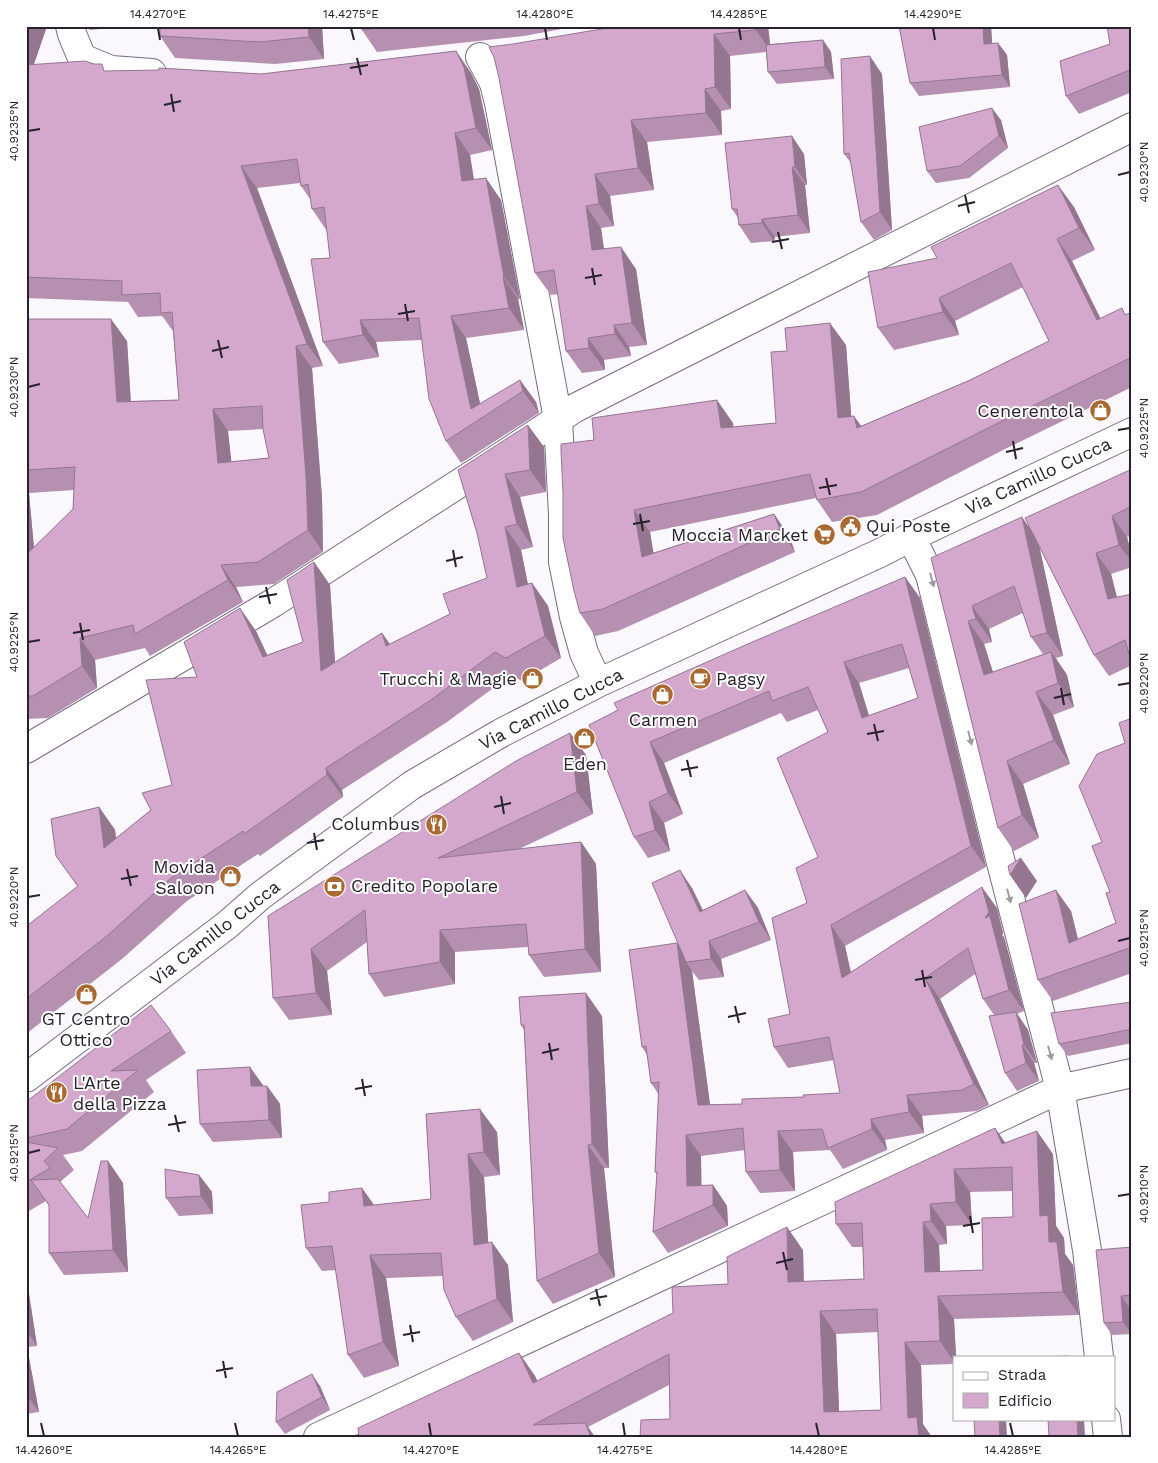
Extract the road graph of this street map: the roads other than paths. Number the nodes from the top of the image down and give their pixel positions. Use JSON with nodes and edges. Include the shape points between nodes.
{"nodes":[{"id":1,"x":70,"y":26,"type":"edge"},
{"id":2,"x":481,"y":57,"type":"dead end"},
{"id":3,"x":178,"y":74,"type":"edge"},
{"id":4,"x":1132,"y":127,"type":"edge"},
{"id":5,"x":558,"y":419,"type":"junction"},
{"id":6,"x":1132,"y":432,"type":"edge"},
{"id":7,"x":911,"y":537,"type":"junction"},
{"id":8,"x":598,"y":683,"type":"junction"},
{"id":9,"x":26,"y":749,"type":"edge"},
{"id":10,"x":1132,"y":1073,"type":"edge"},
{"id":11,"x":26,"y":1078,"type":"edge"},
{"id":12,"x":1060,"y":1090,"type":"junction"},
{"id":13,"x":1099,"y":1356,"type":"edge"},
{"id":14,"x":1106,"y":1420,"type":"edge"},
{"id":15,"x":318,"y":1437,"type":"edge"},
{"id":16,"x":1108,"y":1437,"type":"edge"}],
"edges":[{"from":1,"to":3,"type":"street","via":[[82,58],[111,70]]},
{"from":2,"to":5,"type":"street","via":[[494,83],[499,103]]},
{"from":4,"to":5,"type":"street"},
{"from":5,"to":8,"type":"street","via":[[563,562],[584,653]]},
{"from":5,"to":9,"type":"street","via":[[273,603]]},
{"from":6,"to":7,"type":"street","name":"Via Camillo Cucca"},
{"from":7,"to":8,"type":"street","name":"Via Camillo Cucca"},
{"from":7,"to":12,"type":"street","one_way":true,"via":[[930,575]]},
{"from":8,"to":11,"type":"street","name":"Via Camillo Cucca","via":[[501,733],[412,785],[260,896],[227,925]]},
{"from":10,"to":12,"type":"street"},
{"from":12,"to":13,"type":"street","via":[[1087,1250]]},
{"from":12,"to":15,"type":"street"},
{"from":14,"to":16,"type":"street"}]}
